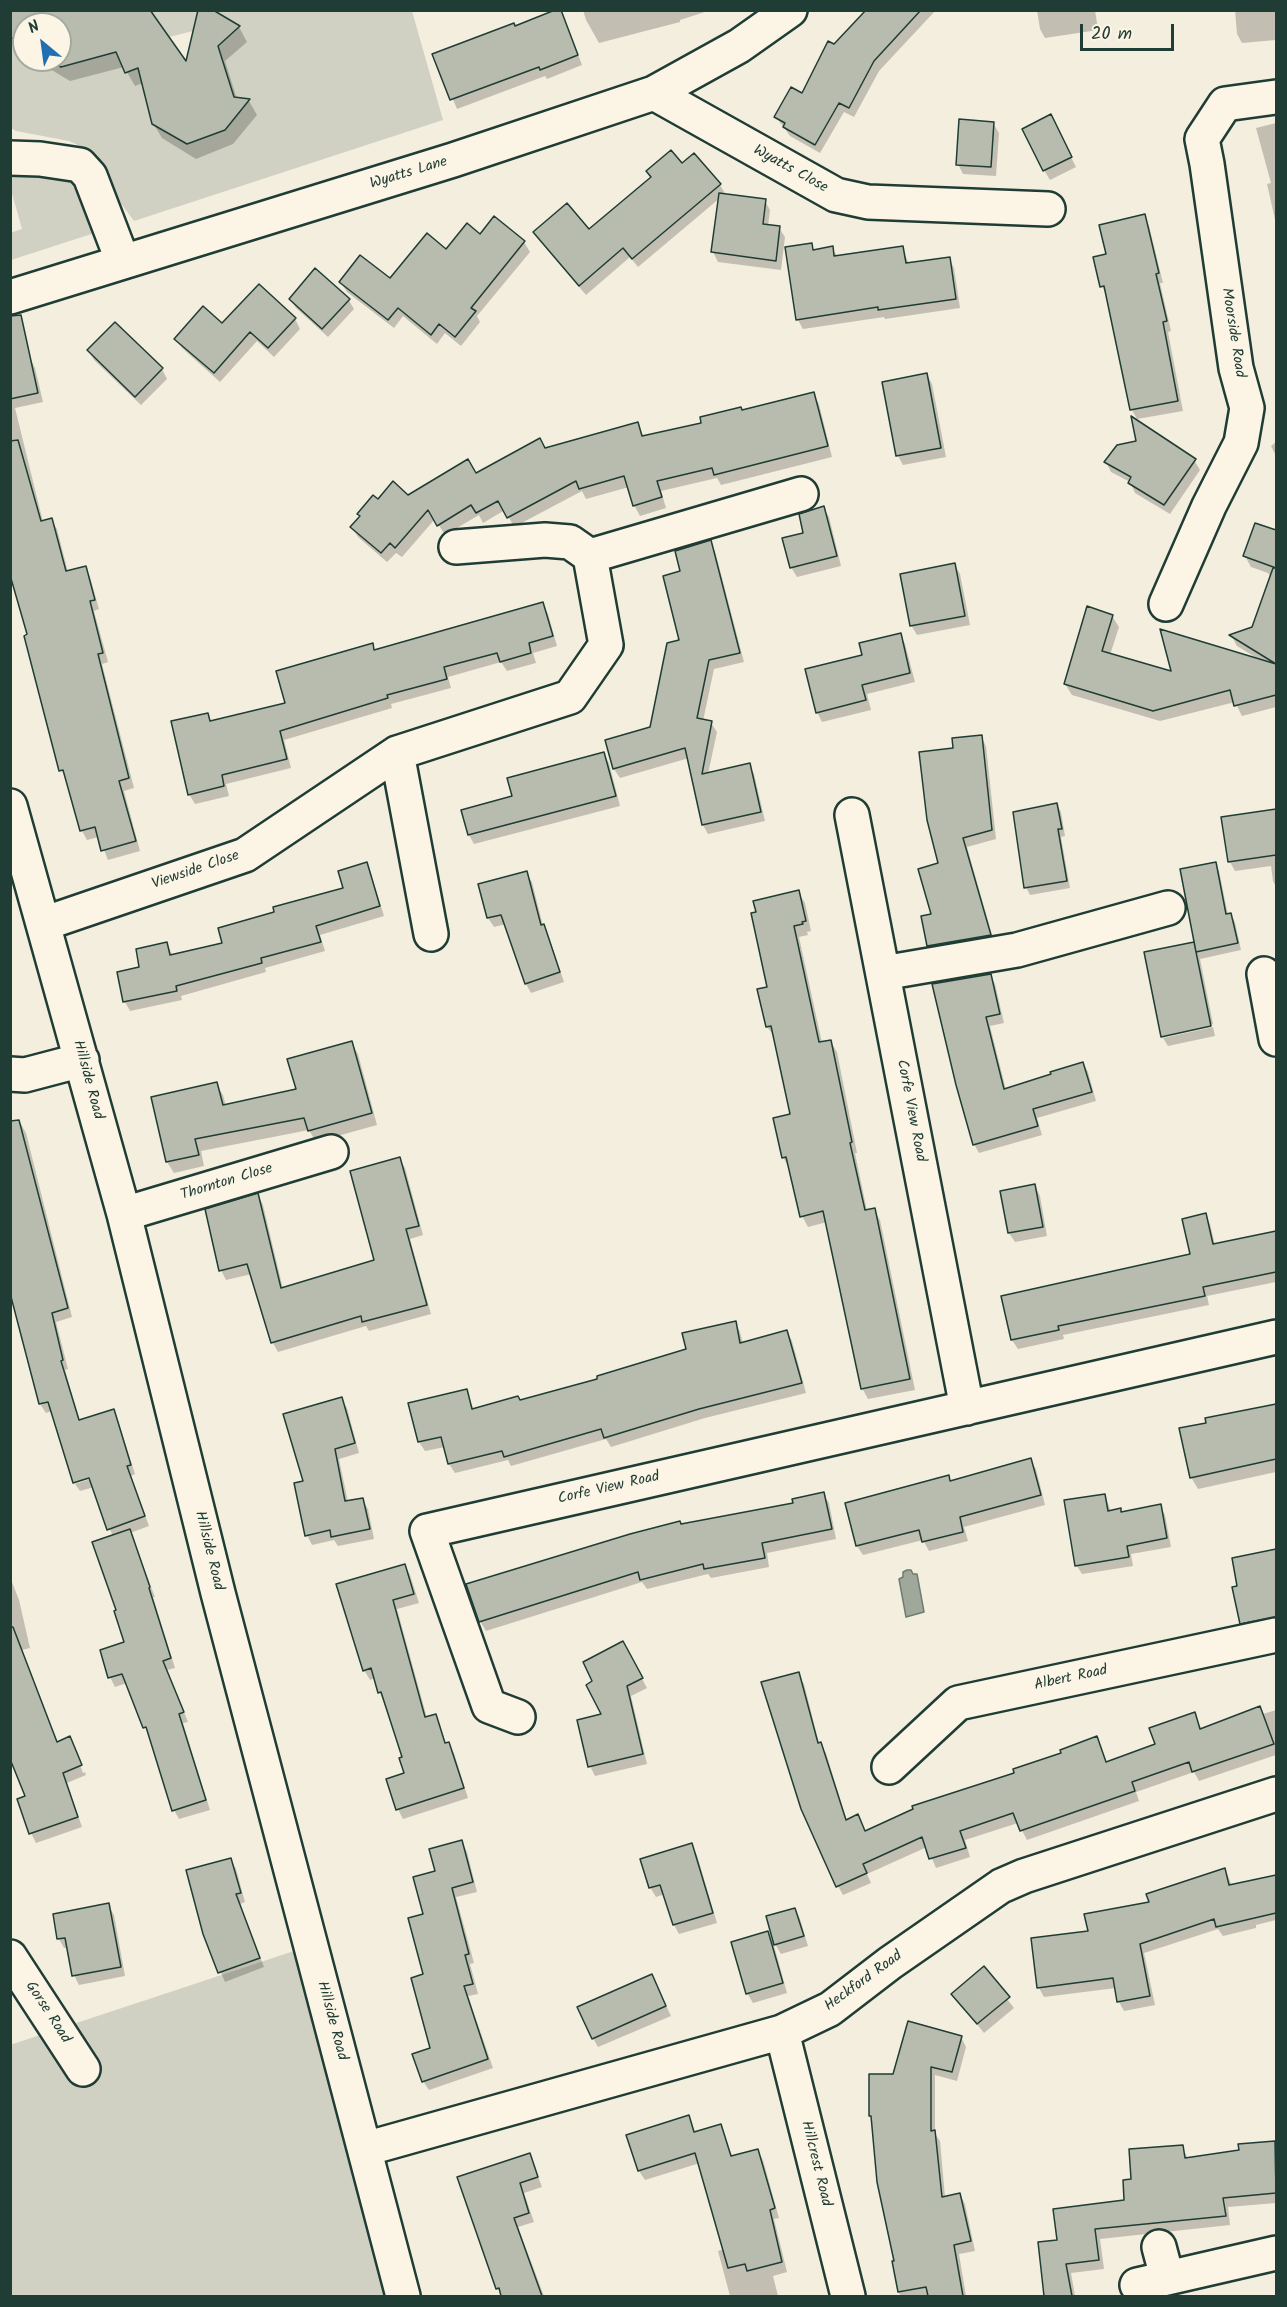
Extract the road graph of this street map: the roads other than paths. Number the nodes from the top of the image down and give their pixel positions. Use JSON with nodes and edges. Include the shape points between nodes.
{"nodes":[{"id":1,"x":790,"y":10,"type":"edge"},
{"id":2,"x":654,"y":93,"type":"junction"},
{"id":3,"x":1276,"y":97,"type":"edge"},
{"id":4,"x":10,"y":158,"type":"edge"},
{"id":5,"x":1048,"y":208,"type":"dead end"},
{"id":6,"x":123,"y":262,"type":"junction"},
{"id":7,"x":10,"y":297,"type":"edge"},
{"id":8,"x":801,"y":494,"type":"dead end"},
{"id":9,"x":456,"y":547,"type":"dead end"},
{"id":10,"x":590,"y":556,"type":"junction"},
{"id":11,"x":1166,"y":604,"type":"dead end"},
{"id":12,"x":397,"y":753,"type":"junction"},
{"id":13,"x":10,"y":807,"type":"edge"},
{"id":14,"x":852,"y":815,"type":"dead end"},
{"id":15,"x":1168,"y":908,"type":"dead end"},
{"id":16,"x":43,"y":924,"type":"junction"},
{"id":17,"x":431,"y":934,"type":"dead end"},
{"id":18,"x":883,"y":973,"type":"junction"},
{"id":19,"x":1264,"y":974,"type":"dead end"},
{"id":20,"x":1276,"y":1039,"type":"edge"},
{"id":21,"x":82,"y":1060,"type":"junction"},
{"id":22,"x":10,"y":1074,"type":"edge"},
{"id":23,"x":331,"y":1152,"type":"dead end"},
{"id":24,"x":124,"y":1214,"type":"junction"},
{"id":25,"x":1276,"y":1337,"type":"edge"},
{"id":26,"x":967,"y":1408,"type":"junction"},
{"id":27,"x":1276,"y":1635,"type":"edge"},
{"id":28,"x":518,"y":1717,"type":"dead end"},
{"id":29,"x":889,"y":1767,"type":"dead end"},
{"id":30,"x":1276,"y":1794,"type":"edge"},
{"id":31,"x":10,"y":1957,"type":"edge"},
{"id":32,"x":782,"y":2032,"type":"junction"},
{"id":33,"x":83,"y":2069,"type":"dead end"},
{"id":34,"x":365,"y":2149,"type":"junction"},
{"id":35,"x":1159,"y":2247,"type":"dead end"},
{"id":36,"x":1276,"y":2253,"type":"edge"},
{"id":37,"x":404,"y":2296,"type":"edge"},
{"id":38,"x":848,"y":2296,"type":"edge"}],
"edges":[{"from":1,"to":2,"type":"street","name":"Wyatts Lane","via":[[739,46]]},
{"from":2,"to":5,"type":"street","name":"Wyatts Close","via":[[836,195],[868,202]]},
{"from":2,"to":6,"type":"street","name":"Wyatts Lane"},
{"from":3,"to":11,"type":"street","name":"Moorside Road","via":[[1225,104],[1202,139],[1236,368],[1247,408],[1241,443]]},
{"from":4,"to":6,"type":"street","via":[[80,165],[90,176]]},
{"from":6,"to":7,"type":"street","name":"Wyatts Lane"},
{"from":8,"to":10,"type":"street"},
{"from":9,"to":10,"type":"street","via":[[545,540],[570,542]]},
{"from":10,"to":12,"type":"street","name":"Viewside Close","via":[[606,645],[570,697]]},
{"from":12,"to":16,"type":"street","name":"Viewside Close","via":[[245,855]]},
{"from":12,"to":17,"type":"street"},
{"from":13,"to":16,"type":"street","name":"Hillside Road"},
{"from":14,"to":18,"type":"street","name":"Corfe View Road"},
{"from":15,"to":18,"type":"street","via":[[1017,950]]},
{"from":16,"to":21,"type":"street","name":"Hillside Road"},
{"from":18,"to":26,"type":"street","name":"Corfe View Road"},
{"from":19,"to":20,"type":"street"},
{"from":21,"to":22,"type":"street","via":[[25,1075]]},
{"from":21,"to":24,"type":"street","name":"Hillside Road"},
{"from":23,"to":24,"type":"street","name":"Thornton Close"},
{"from":24,"to":34,"type":"street","name":"Hillside Road","via":[[218,1593]]},
{"from":25,"to":26,"type":"street","name":"Corfe View Road"},
{"from":26,"to":28,"type":"street","name":"Corfe View Road","via":[[427,1531],[489,1706]]},
{"from":27,"to":29,"type":"street","name":"Albert Road","via":[[958,1703]]},
{"from":30,"to":32,"type":"street","name":"Heckford Road","via":[[1001,1886],[830,2009]]},
{"from":31,"to":33,"type":"street","name":"Gorse Road"},
{"from":32,"to":34,"type":"street","name":"Heckford Road"},
{"from":32,"to":38,"type":"street","name":"Hillcrest Road"},
{"from":34,"to":37,"type":"street","name":"Hillside Road"},
{"from":35,"to":36,"type":"street","via":[[1152,2281]]}]}
